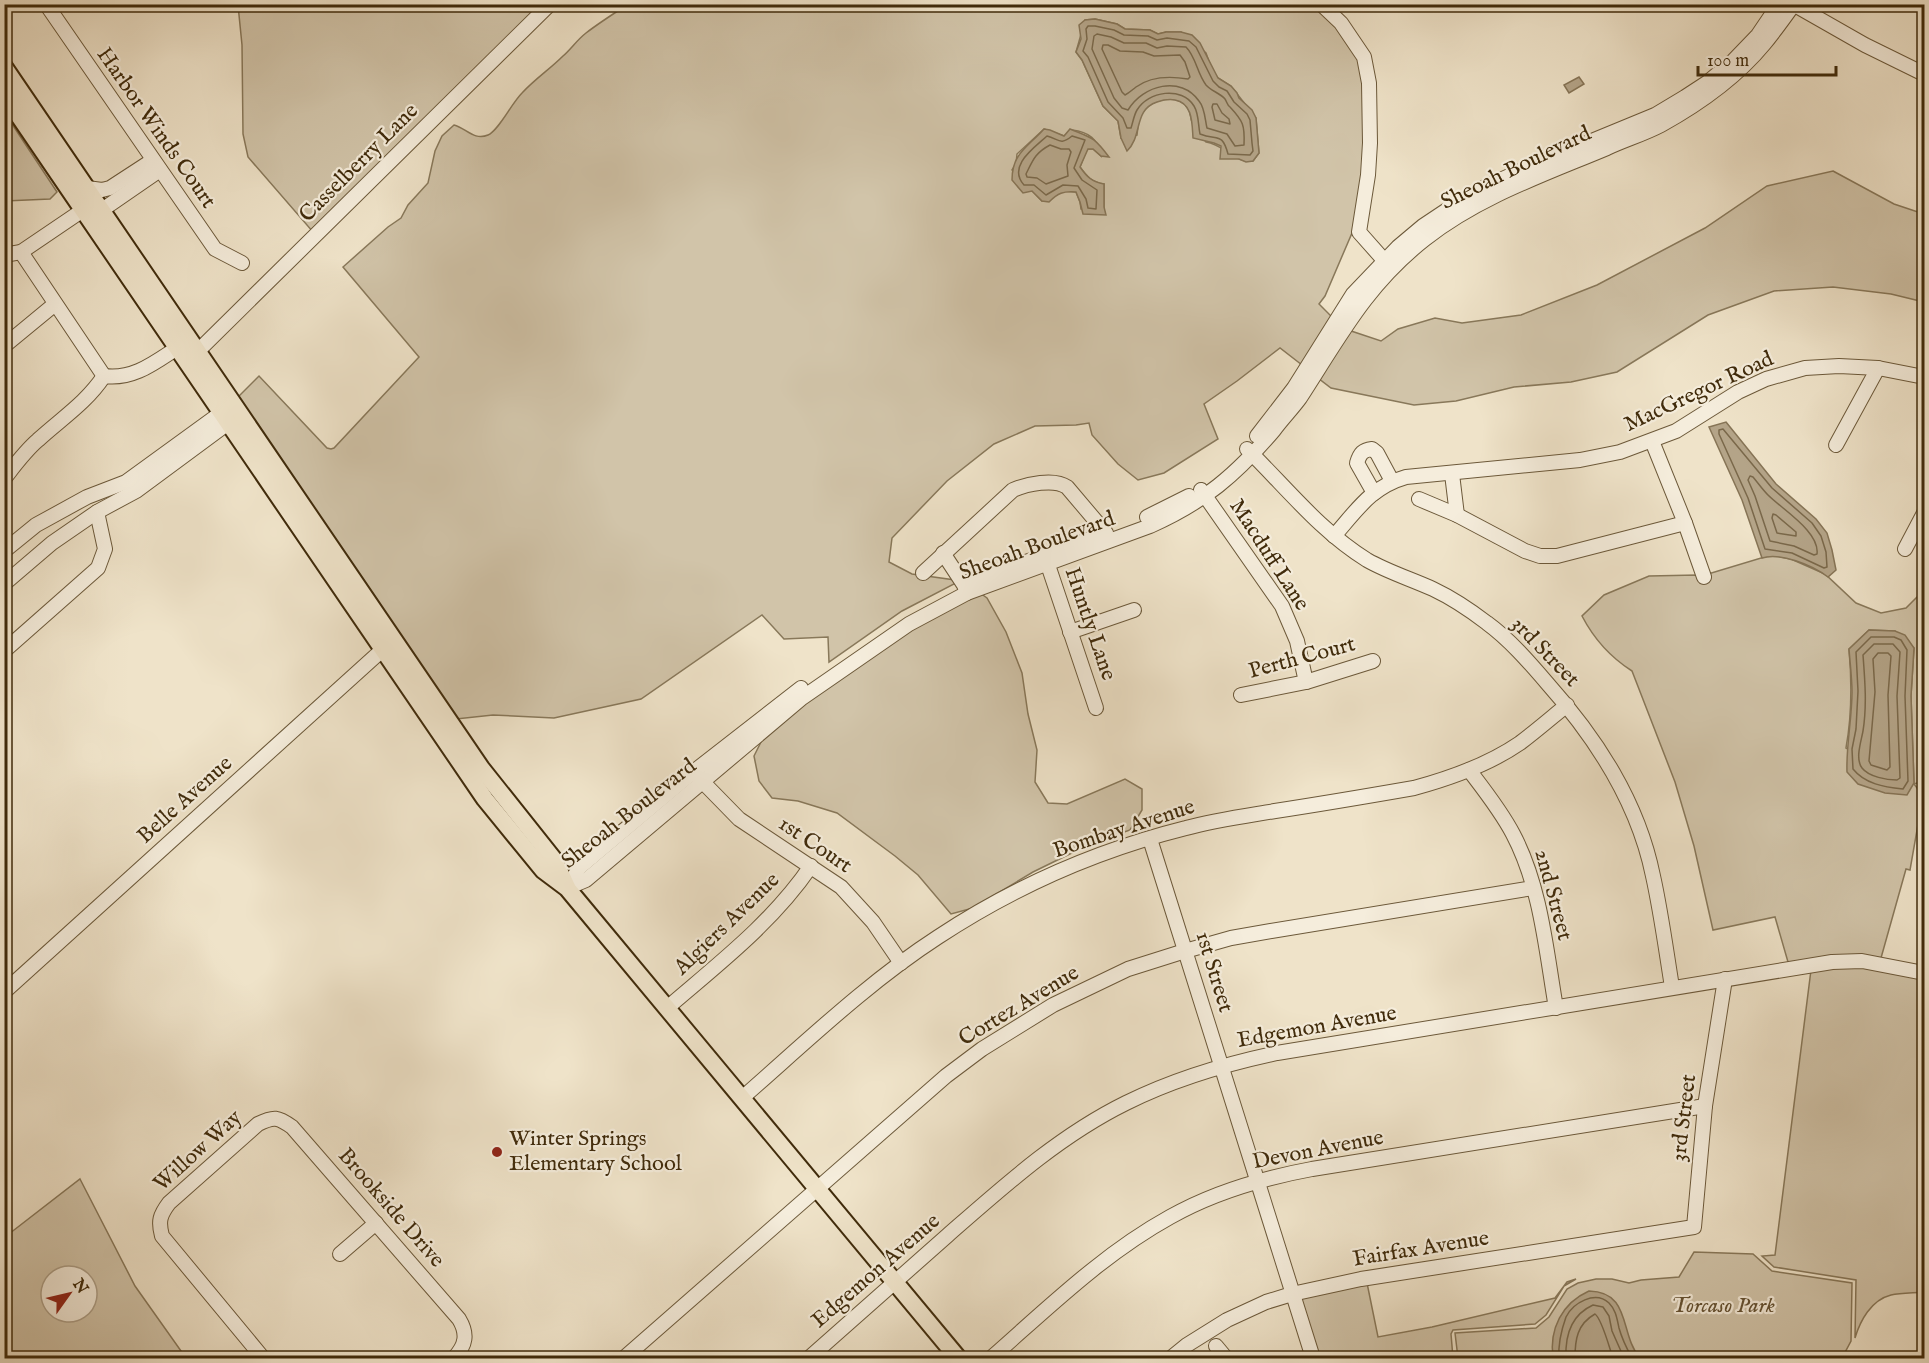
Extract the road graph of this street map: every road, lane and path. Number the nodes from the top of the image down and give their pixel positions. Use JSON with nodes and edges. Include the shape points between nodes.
{"nodes":[{"id":1,"x":46,"y":4,"type":"edge"},
{"id":2,"x":550,"y":4,"type":"edge"},
{"id":3,"x":1321,"y":4,"type":"edge"},
{"id":4,"x":1779,"y":4,"type":"edge"},
{"id":5,"x":1794,"y":5,"type":"edge"},
{"id":6,"x":4,"y":67,"type":"edge"},
{"id":7,"x":1924,"y":74,"type":"edge"},
{"id":8,"x":4,"y":94,"type":"edge"},
{"id":9,"x":157,"y":165,"type":"junction"},
{"id":10,"x":131,"y":182,"type":"junction"},
{"id":11,"x":79,"y":190,"type":"junction"},
{"id":12,"x":83,"y":210,"type":"junction"},
{"id":13,"x":102,"y":210,"type":"junction"},
{"id":14,"x":115,"y":228,"type":"junction"},
{"id":15,"x":21,"y":252,"type":"junction"},
{"id":16,"x":4,"y":255,"type":"edge"},
{"id":17,"x":242,"y":263,"type":"dead end"},
{"id":18,"x":1388,"y":265,"type":"junction"},
{"id":19,"x":55,"y":304,"type":"junction"},
{"id":20,"x":4,"y":346,"type":"edge"},
{"id":21,"x":177,"y":348,"type":"junction"},
{"id":22,"x":198,"y":351,"type":"junction"},
{"id":23,"x":1878,"y":368,"type":"junction"},
{"id":24,"x":104,"y":376,"type":"junction"},
{"id":25,"x":1924,"y":377,"type":"edge"},
{"id":26,"x":229,"y":415,"type":"junction"},
{"id":27,"x":1652,"y":441,"type":"junction"},
{"id":28,"x":1836,"y":446,"type":"dead end"},
{"id":29,"x":1250,"y":452,"type":"junction"},
{"id":30,"x":1452,"y":474,"type":"junction"},
{"id":31,"x":4,"y":479,"type":"edge"},
{"id":32,"x":1392,"y":481,"type":"junction"},
{"id":33,"x":1203,"y":492,"type":"junction"},
{"id":34,"x":1374,"y":493,"type":"junction"},
{"id":35,"x":1419,"y":499,"type":"dead end"},
{"id":36,"x":97,"y":512,"type":"junction"},
{"id":37,"x":1924,"y":513,"type":"edge"},
{"id":38,"x":1457,"y":515,"type":"junction"},
{"id":39,"x":1685,"y":523,"type":"junction"},
{"id":40,"x":1106,"y":533,"type":"junction"},
{"id":41,"x":1334,"y":536,"type":"junction"},
{"id":42,"x":1905,"y":549,"type":"dead end"},
{"id":43,"x":4,"y":552,"type":"edge"},
{"id":44,"x":943,"y":554,"type":"junction"},
{"id":45,"x":1046,"y":559,"type":"junction"},
{"id":46,"x":923,"y":573,"type":"dead end"},
{"id":47,"x":1704,"y":577,"type":"dead end"},
{"id":48,"x":336,"y":581,"type":"junction"},
{"id":49,"x":4,"y":584,"type":"edge"},
{"id":50,"x":966,"y":589,"type":"junction"},
{"id":51,"x":368,"y":600,"type":"junction"},
{"id":52,"x":1134,"y":610,"type":"dead end"},
{"id":53,"x":1070,"y":632,"type":"junction"},
{"id":54,"x":388,"y":644,"type":"junction"},
{"id":55,"x":4,"y":651,"type":"edge"},
{"id":56,"x":1373,"y":661,"type":"dead end"},
{"id":57,"x":1306,"y":682,"type":"junction"},
{"id":58,"x":1241,"y":695,"type":"dead end"},
{"id":59,"x":1567,"y":705,"type":"junction"},
{"id":60,"x":1096,"y":708,"type":"dead end"},
{"id":61,"x":1469,"y":770,"type":"junction"},
{"id":62,"x":699,"y":777,"type":"junction"},
{"id":63,"x":1150,"y":839,"type":"junction"},
{"id":64,"x":811,"y":867,"type":"junction"},
{"id":65,"x":567,"y":888,"type":"junction"},
{"id":66,"x":1533,"y":888,"type":"junction"},
{"id":67,"x":1185,"y":951,"type":"junction"},
{"id":68,"x":901,"y":963,"type":"junction"},
{"id":69,"x":1924,"y":973,"type":"edge"},
{"id":70,"x":1725,"y":979,"type":"junction"},
{"id":71,"x":1672,"y":987,"type":"junction"},
{"id":72,"x":4,"y":992,"type":"edge"},
{"id":73,"x":667,"y":1008,"type":"junction"},
{"id":74,"x":1556,"y":1008,"type":"junction"},
{"id":75,"x":1222,"y":1066,"type":"junction"},
{"id":76,"x":742,"y":1098,"type":"junction"},
{"id":77,"x":1705,"y":1106,"type":"junction"},
{"id":78,"x":273,"y":1118,"type":"joint"},
{"id":79,"x":1257,"y":1181,"type":"junction"},
{"id":80,"x":818,"y":1188,"type":"junction"},
{"id":81,"x":376,"y":1222,"type":"junction"},
{"id":82,"x":1694,"y":1227,"type":"joint"},
{"id":83,"x":340,"y":1254,"type":"dead end"},
{"id":84,"x":895,"y":1282,"type":"junction"},
{"id":85,"x":1292,"y":1294,"type":"junction"},
{"id":86,"x":1216,"y":1346,"type":"dead end"},
{"id":87,"x":263,"y":1359,"type":"edge"},
{"id":88,"x":454,"y":1359,"type":"edge"},
{"id":89,"x":624,"y":1359,"type":"edge"},
{"id":90,"x":809,"y":1359,"type":"edge"},
{"id":91,"x":958,"y":1359,"type":"edge"},
{"id":92,"x":991,"y":1359,"type":"edge"},
{"id":93,"x":1171,"y":1359,"type":"edge"},
{"id":94,"x":1226,"y":1359,"type":"edge"},
{"id":95,"x":1312,"y":1359,"type":"edge"}],
"edges":[{"from":1,"to":9,"type":"street","name":"Harbor Winds Court"},
{"from":2,"to":22,"type":"street","name":"Casselberry Lane"},
{"from":3,"to":18,"type":"street","via":[[1341,23],[1364,57],[1369,83],[1370,143],[1359,232]]},
{"from":4,"to":18,"type":"street","name":"Sheoah Boulevard","via":[[1758,35],[1708,82],[1655,115],[1487,186],[1423,226]]},
{"from":5,"to":7,"type":"street"},
{"from":5,"to":18,"type":"street","name":"Sheoah Boulevard","via":[[1737,72],[1706,96],[1659,126],[1492,198],[1455,218]]},
{"from":6,"to":11,"type":"main road"},
{"from":8,"to":11,"type":"main road"},
{"from":9,"to":10,"type":"street"},
{"from":9,"to":17,"type":"street","name":"Harbor Winds Court","via":[[215,249]]},
{"from":10,"to":11,"type":"street","via":[[102,190]]},
{"from":10,"to":13,"type":"street"},
{"from":11,"to":12,"type":"main road"},
{"from":11,"to":13,"type":"main road","via":[[86,203]]},
{"from":12,"to":14,"type":"main road","via":[[94,212]]},
{"from":12,"to":15,"type":"street"},
{"from":12,"to":21,"type":"main road"},
{"from":13,"to":14,"type":"main road"},
{"from":14,"to":22,"type":"main road"},
{"from":15,"to":16,"type":"street"},
{"from":15,"to":19,"type":"street"},
{"from":18,"to":29,"type":"street","name":"Sheoah Boulevard","via":[[1298,400]]},
{"from":19,"to":20,"type":"street"},
{"from":19,"to":24,"type":"street"},
{"from":21,"to":24,"type":"street","via":[[137,373],[117,378]]},
{"from":21,"to":26,"type":"main road"},
{"from":22,"to":26,"type":"main road"},
{"from":23,"to":25,"type":"street","name":"MacGregor Road"},
{"from":23,"to":27,"type":"street","name":"MacGregor Road","via":[[1805,368],[1766,379]]},
{"from":23,"to":28,"type":"street"},
{"from":24,"to":31,"type":"street","via":[[94,392],[35,442]]},
{"from":26,"to":36,"type":"street","via":[[135,491]]},
{"from":26,"to":43,"type":"street","via":[[126,482],[87,497],[36,525]]},
{"from":26,"to":48,"type":"main road"},
{"from":26,"to":51,"type":"main road"},
{"from":27,"to":30,"type":"street","name":"MacGregor Road","via":[[1580,460]]},
{"from":27,"to":39,"type":"street"},
{"from":29,"to":33,"type":"street","name":"Sheoah Boulevard"},
{"from":29,"to":41,"type":"street","name":"3rd Street"},
{"from":30,"to":32,"type":"street","name":"MacGregor Road"},
{"from":30,"to":38,"type":"street"},
{"from":32,"to":34,"type":"street","name":"MacGregor Road"},
{"from":32,"to":34,"type":"street","via":[[1377,453],[1365,450],[1358,463]]},
{"from":33,"to":40,"type":"street","name":"Sheoah Boulevard"},
{"from":33,"to":45,"type":"street","name":"Sheoah Boulevard","via":[[1177,514],[1150,526]]},
{"from":33,"to":57,"type":"street","name":"Macduff Lane","via":[[1281,606],[1297,641]]},
{"from":34,"to":41,"type":"street","name":"MacGregor Road"},
{"from":35,"to":38,"type":"street"},
{"from":36,"to":49,"type":"street","via":[[52,543]]},
{"from":36,"to":55,"type":"street","via":[[105,549],[98,568]]},
{"from":37,"to":42,"type":"street"},
{"from":38,"to":39,"type":"street","via":[[1540,556],[1557,556]]},
{"from":39,"to":47,"type":"street"},
{"from":40,"to":44,"type":"street","via":[[1067,487],[1055,482],[1013,490]]},
{"from":40,"to":45,"type":"street","name":"Sheoah Boulevard"},
{"from":41,"to":59,"type":"street","name":"3rd Street","via":[[1366,559],[1461,604],[1489,624]]},
{"from":44,"to":46,"type":"street"},
{"from":44,"to":50,"type":"street"},
{"from":45,"to":50,"type":"street","name":"Sheoah Boulevard"},
{"from":45,"to":53,"type":"street","name":"Huntly Lane"},
{"from":48,"to":51,"type":"main road"},
{"from":48,"to":54,"type":"main road"},
{"from":50,"to":62,"type":"street","name":"Sheoah Boulevard","via":[[905,615],[862,644],[798,690]]},
{"from":51,"to":54,"type":"main road"},
{"from":52,"to":53,"type":"street"},
{"from":53,"to":60,"type":"street","name":"Huntly Lane"},
{"from":54,"to":65,"type":"main road","via":[[555,861]]},
{"from":54,"to":72,"type":"street","name":"Belle Avenue"},
{"from":56,"to":57,"type":"street","name":"Perth Court"},
{"from":57,"to":58,"type":"street","name":"Perth Court"},
{"from":59,"to":61,"type":"street","name":"Bombay Avenue","via":[[1519,743]]},
{"from":59,"to":71,"type":"street","name":"3rd Street","via":[[1631,805],[1653,875]]},
{"from":61,"to":63,"type":"street","name":"Bombay Avenue","via":[[1414,788],[1227,819]]},
{"from":61,"to":66,"type":"street","name":"2nd Street","via":[[1513,834]]},
{"from":62,"to":64,"type":"street","name":"1st Court","via":[[739,819]]},
{"from":62,"to":65,"type":"street","name":"Sheoah Boulevard","via":[[586,880]]},
{"from":63,"to":67,"type":"street","name":"1st Street"},
{"from":63,"to":68,"type":"street","name":"Bombay Avenue","via":[[1035,882],[955,926]]},
{"from":64,"to":68,"type":"street","name":"1st Court","via":[[842,887],[859,905]]},
{"from":64,"to":73,"type":"street","name":"Algiers Avenue","via":[[766,922]]},
{"from":65,"to":73,"type":"main road"},
{"from":66,"to":67,"type":"street","name":"Cortez Avenue","via":[[1231,938]]},
{"from":66,"to":74,"type":"street","name":"2nd Street"},
{"from":67,"to":75,"type":"street","name":"1st Street"},
{"from":67,"to":80,"type":"street","name":"Cortez Avenue","via":[[1099,982],[1011,1030],[946,1076]]},
{"from":68,"to":76,"type":"street","name":"Bombay Avenue"},
{"from":69,"to":70,"type":"street","name":"Edgemon Avenue","via":[[1862,961]]},
{"from":70,"to":71,"type":"street","name":"Edgemon Avenue"},
{"from":70,"to":77,"type":"street","name":"3rd Street"},
{"from":71,"to":74,"type":"street","name":"Edgemon Avenue"},
{"from":73,"to":76,"type":"main road"},
{"from":74,"to":75,"type":"street","name":"Edgemon Avenue","via":[[1277,1053]]},
{"from":75,"to":79,"type":"street","name":"1st Street"},
{"from":75,"to":84,"type":"street","name":"Edgemon Avenue","via":[[1149,1092],[1079,1130],[1028,1165]]},
{"from":76,"to":80,"type":"main road"},
{"from":77,"to":79,"type":"street","name":"Devon Avenue"},
{"from":77,"to":82,"type":"street","name":"3rd Street"},
{"from":78,"to":81,"type":"street","name":"Brookside Drive","via":[[292,1127]]},
{"from":78,"to":87,"type":"street","name":"Willow Way","via":[[258,1124],[169,1203],[158,1223],[162,1236]]},
{"from":79,"to":85,"type":"street","name":"1st Street"},
{"from":79,"to":92,"type":"street","name":"Devon Avenue","via":[[1203,1201],[1143,1233],[1085,1276]]},
{"from":80,"to":84,"type":"main road"},
{"from":80,"to":89,"type":"street","name":"Cortez Avenue"},
{"from":81,"to":83,"type":"street"},
{"from":81,"to":88,"type":"street","name":"Brookside Drive","via":[[459,1319],[466,1336],[464,1347]]},
{"from":82,"to":85,"type":"street","name":"Fairfax Avenue","via":[[1361,1279]]},
{"from":84,"to":90,"type":"street","name":"Edgemon Avenue"},
{"from":84,"to":91,"type":"main road"},
{"from":85,"to":93,"type":"street","name":"Fairfax Avenue","via":[[1227,1320]]},
{"from":85,"to":95,"type":"street","name":"1st Street"},
{"from":86,"to":94,"type":"street"}]}
